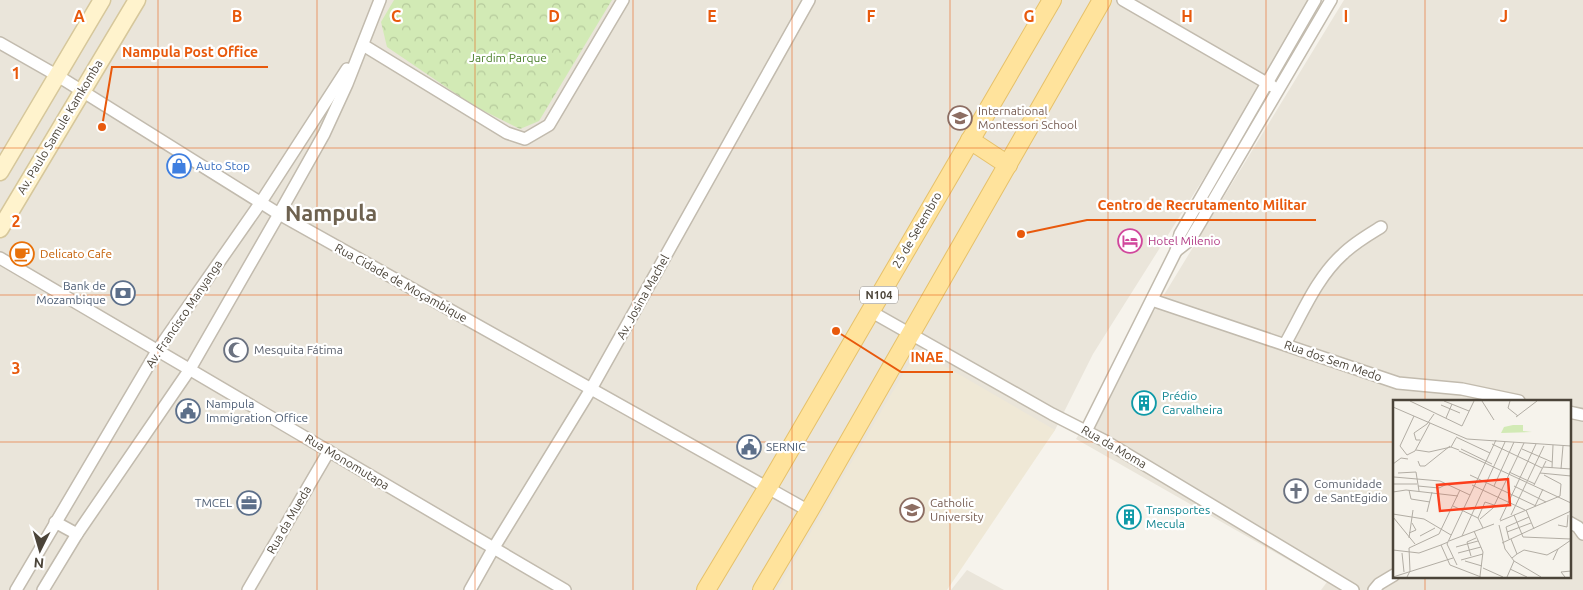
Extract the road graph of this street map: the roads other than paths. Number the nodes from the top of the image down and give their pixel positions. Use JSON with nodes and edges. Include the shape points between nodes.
{"nodes":[{"id":1,"x":102,"y":0,"type":"edge"},
{"id":2,"x":137,"y":0,"type":"edge"},
{"id":3,"x":380,"y":0,"type":"edge"},
{"id":4,"x":623,"y":0,"type":"edge"},
{"id":5,"x":809,"y":0,"type":"edge"},
{"id":6,"x":1052,"y":0,"type":"edge"},
{"id":7,"x":1102,"y":0,"type":"edge"},
{"id":8,"x":1123,"y":0,"type":"edge"},
{"id":9,"x":1315,"y":0,"type":"edge"},
{"id":10,"x":1331,"y":0,"type":"edge"},
{"id":11,"x":0,"y":43,"type":"edge"},
{"id":12,"x":363,"y":45,"type":"junction"},
{"id":13,"x":58,"y":76,"type":"junction"},
{"id":14,"x":1267,"y":83,"type":"junction"},
{"id":15,"x":1278,"y":89,"type":"junction"},
{"id":16,"x":82,"y":91,"type":"junction"},
{"id":17,"x":970,"y":140,"type":"junction"},
{"id":18,"x":1008,"y":165,"type":"junction"},
{"id":19,"x":0,"y":172,"type":"edge"},
{"id":20,"x":1206,"y":199,"type":"junction"},
{"id":21,"x":262,"y":202,"type":"junction"},
{"id":22,"x":279,"y":214,"type":"junction"},
{"id":23,"x":1381,"y":227,"type":"dead end"},
{"id":24,"x":0,"y":229,"type":"edge"},
{"id":25,"x":0,"y":258,"type":"edge"},
{"id":26,"x":1152,"y":300,"type":"junction"},
{"id":27,"x":870,"y":311,"type":"junction"},
{"id":28,"x":911,"y":333,"type":"junction"},
{"id":29,"x":1285,"y":344,"type":"junction"},
{"id":30,"x":158,"y":351,"type":"junction"},
{"id":31,"x":190,"y":370,"type":"junction"},
{"id":32,"x":591,"y":389,"type":"junction"},
{"id":33,"x":1514,"y":400,"type":"edge"},
{"id":34,"x":1570,"y":412,"type":"edge"},
{"id":35,"x":1583,"y":415,"type":"edge"},
{"id":36,"x":1086,"y":431,"type":"junction"},
{"id":37,"x":329,"y":450,"type":"junction"},
{"id":38,"x":768,"y":487,"type":"junction"},
{"id":39,"x":809,"y":511,"type":"junction"},
{"id":40,"x":55,"y":522,"type":"junction"},
{"id":41,"x":1570,"y":523,"type":"edge"},
{"id":42,"x":77,"y":534,"type":"junction"},
{"id":43,"x":1583,"y":534,"type":"edge"},
{"id":44,"x":493,"y":549,"type":"junction"},
{"id":45,"x":1393,"y":576,"type":"edge"},
{"id":46,"x":16,"y":590,"type":"edge"},
{"id":47,"x":44,"y":590,"type":"edge"},
{"id":48,"x":248,"y":590,"type":"edge"},
{"id":49,"x":470,"y":590,"type":"edge"},
{"id":50,"x":565,"y":590,"type":"edge"},
{"id":51,"x":706,"y":590,"type":"edge"},
{"id":52,"x":762,"y":590,"type":"edge"},
{"id":53,"x":1353,"y":590,"type":"edge"},
{"id":54,"x":1374,"y":590,"type":"edge"}],
"edges":[{"from":1,"to":13,"type":"main road"},
{"from":2,"to":16,"type":"main road","name":"Av. Paulo Samule Kamkomba"},
{"from":3,"to":12,"type":"street","name":"Av. Francisco Manyanga"},
{"from":4,"to":12,"type":"street","via":[[549,125],[525,138],[507,133]]},
{"from":5,"to":32,"type":"street","name":"Av. Josina Machel"},
{"from":6,"to":17,"type":"main road","name":"25 de Setembro","number":"N104"},
{"from":7,"to":18,"type":"main road"},
{"from":8,"to":14,"type":"street"},
{"from":9,"to":14,"type":"street"},
{"from":10,"to":15,"type":"street"},
{"from":11,"to":13,"type":"street","name":"Rua Cidade de Moçambique"},
{"from":12,"to":21,"type":"street","name":"Av. Francisco Manyanga"},
{"from":12,"to":22,"type":"street","name":"Av. Francisco Manyanga","via":[[324,134]]},
{"from":13,"to":16,"type":"street","name":"Rua Cidade de Moçambique"},
{"from":13,"to":19,"type":"main road"},
{"from":14,"to":15,"type":"street"},
{"from":14,"to":20,"type":"street"},
{"from":15,"to":20,"type":"street"},
{"from":16,"to":21,"type":"street","name":"Rua Cidade de Moçambique"},
{"from":16,"to":24,"type":"main road","name":"Av. Paulo Samule Kamkomba"},
{"from":17,"to":18,"type":"main road"},
{"from":17,"to":27,"type":"main road","name":"25 de Setembro","number":"N104"},
{"from":18,"to":28,"type":"main road"},
{"from":20,"to":26,"type":"street","via":[[1190,240],[1176,251]]},
{"from":21,"to":22,"type":"street","name":"Rua Cidade de Moçambique"},
{"from":21,"to":30,"type":"street","name":"Av. Francisco Manyanga"},
{"from":22,"to":31,"type":"street","name":"Av. Francisco Manyanga"},
{"from":22,"to":32,"type":"street","name":"Rua Cidade de Moçambique"},
{"from":23,"to":29,"type":"street","via":[[1343,253],[1329,268]]},
{"from":25,"to":30,"type":"street","name":"Rua Monomutapa"},
{"from":26,"to":29,"type":"street","name":"Rua dos Sem Medo"},
{"from":26,"to":36,"type":"street"},
{"from":27,"to":28,"type":"street","name":"Rua da Moma"},
{"from":27,"to":38,"type":"main road","name":"25 de Setembro","number":"N104"},
{"from":28,"to":36,"type":"street","name":"Rua da Moma"},
{"from":28,"to":39,"type":"main road"},
{"from":29,"to":33,"type":"street","name":"Rua dos Sem Medo","via":[[1398,383],[1462,389]]},
{"from":30,"to":31,"type":"street","name":"Rua Monomutapa"},
{"from":30,"to":40,"type":"street","name":"Av. Francisco Manyanga"},
{"from":31,"to":37,"type":"street","name":"Rua Monomutapa"},
{"from":31,"to":42,"type":"street","name":"Av. Francisco Manyanga"},
{"from":32,"to":38,"type":"street","name":"Rua Cidade de Moçambique"},
{"from":32,"to":44,"type":"street","name":"Av. Josina Machel"},
{"from":34,"to":35,"type":"street"},
{"from":36,"to":53,"type":"street","name":"Rua da Moma"},
{"from":37,"to":44,"type":"street","name":"Rua Monomutapa"},
{"from":37,"to":48,"type":"street","name":"Rua da Mueda"},
{"from":38,"to":39,"type":"street","name":"Rua Cidade de Moçambique"},
{"from":38,"to":51,"type":"main road","name":"25 de Setembro","number":"N104"},
{"from":39,"to":52,"type":"main road"},
{"from":40,"to":42,"type":"street"},
{"from":40,"to":46,"type":"street","name":"Av. Francisco Manyanga"},
{"from":41,"to":43,"type":"street"},
{"from":42,"to":47,"type":"street","name":"Av. Francisco Manyanga"},
{"from":44,"to":49,"type":"street","name":"Av. Josina Machel"},
{"from":44,"to":50,"type":"street","name":"Rua Monomutapa"},
{"from":45,"to":54,"type":"street"}]}
